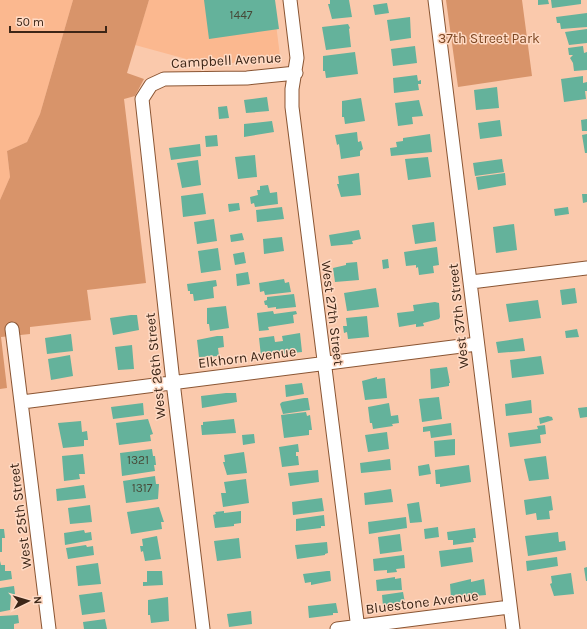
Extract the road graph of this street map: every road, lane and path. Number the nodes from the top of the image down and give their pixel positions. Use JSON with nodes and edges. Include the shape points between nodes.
{"nodes":[{"id":1,"x":290,"y":0,"type":"edge"},
{"id":2,"x":435,"y":0,"type":"edge"},
{"id":3,"x":296,"y":73,"type":"junction"},
{"id":4,"x":142,"y":99,"type":"joint"},
{"id":5,"x":587,"y":268,"type":"edge"},
{"id":6,"x":471,"y":282,"type":"junction"},
{"id":7,"x":12,"y":329,"type":"dead end"},
{"id":8,"x":477,"y":344,"type":"junction"},
{"id":9,"x":324,"y":363,"type":"junction"},
{"id":10,"x":173,"y":382,"type":"junction"},
{"id":11,"x":22,"y":402,"type":"junction"},
{"id":12,"x":510,"y":607,"type":"junction"},
{"id":13,"x":358,"y":628,"type":"edge"},
{"id":14,"x":49,"y":629,"type":"edge"},
{"id":15,"x":203,"y":629,"type":"edge"},
{"id":16,"x":337,"y":629,"type":"edge"},
{"id":17,"x":513,"y":629,"type":"edge"}],
"edges":[{"from":1,"to":3,"type":"street","name":"West 27th Street","via":[[297,58]]},
{"from":2,"to":6,"type":"street","name":"West 37th Street"},
{"from":3,"to":4,"type":"street","name":"Campbell Avenue","via":[[247,78],[164,80],[151,85]]},
{"from":3,"to":9,"type":"street","name":"West 27th Street","via":[[292,89],[292,107]]},
{"from":4,"to":10,"type":"street","name":"West 26th Street"},
{"from":5,"to":6,"type":"street"},
{"from":6,"to":8,"type":"street","name":"West 37th Street"},
{"from":7,"to":11,"type":"street","name":"West 25th Street"},
{"from":8,"to":9,"type":"street","name":"Elkhorn Avenue"},
{"from":8,"to":12,"type":"street","name":"West 37th Street"},
{"from":9,"to":10,"type":"street","name":"Elkhorn Avenue"},
{"from":9,"to":13,"type":"street","name":"West 27th Street"},
{"from":10,"to":11,"type":"street","name":"Elkhorn Avenue"},
{"from":10,"to":15,"type":"street","name":"West 26th Street"},
{"from":11,"to":14,"type":"street","name":"West 25th Street"},
{"from":12,"to":13,"type":"street","name":"Bluestone Avenue"},
{"from":12,"to":17,"type":"street","name":"West 37th Street"},
{"from":13,"to":16,"type":"street","name":"Bluestone Avenue"}]}
